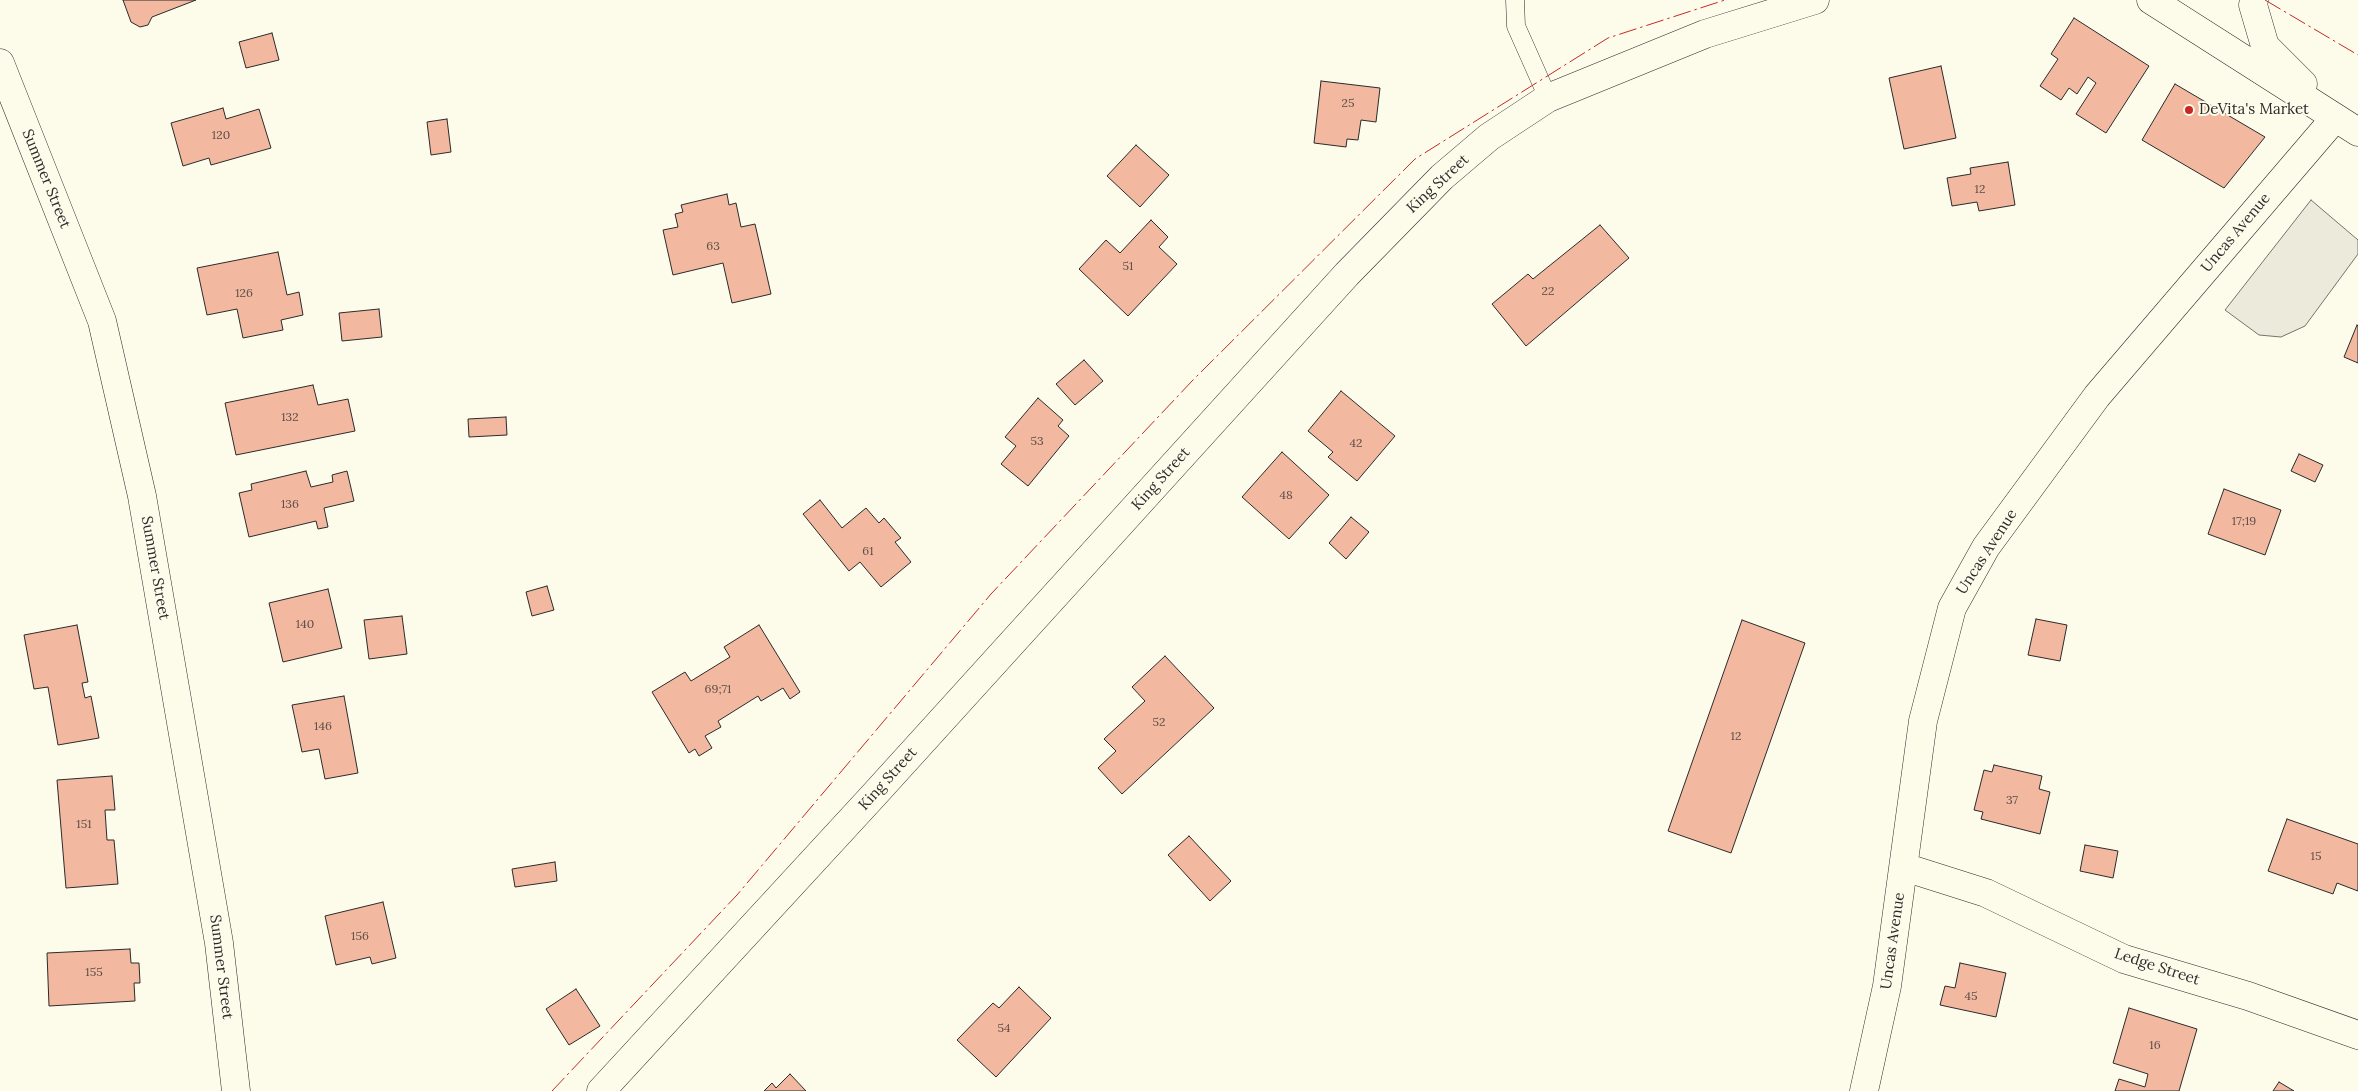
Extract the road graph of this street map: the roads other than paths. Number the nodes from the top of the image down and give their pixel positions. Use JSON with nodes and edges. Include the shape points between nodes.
{"nodes":[{"id":1,"x":1515,"y":0,"type":"edge"},
{"id":2,"x":1814,"y":0,"type":"edge"},
{"id":3,"x":2151,"y":0,"type":"edge"},
{"id":4,"x":2254,"y":0,"type":"edge"},
{"id":5,"x":0,"y":63,"type":"edge"},
{"id":6,"x":1548,"y":98,"type":"junction"},
{"id":7,"x":2335,"y":118,"type":"junction"},
{"id":8,"x":2358,"y":132,"type":"edge"},
{"id":9,"x":1904,"y":867,"type":"junction"},
{"id":10,"x":2358,"y":1036,"type":"edge"},
{"id":11,"x":236,"y":1091,"type":"edge"},
{"id":12,"x":601,"y":1091,"type":"edge"},
{"id":13,"x":1864,"y":1091,"type":"edge"}],
"edges":[{"from":1,"to":6,"type":"lane","via":[[1516,26]]},
{"from":2,"to":6,"type":"main road","name":"King Street","via":[[1705,34]]},
{"from":3,"to":7,"type":"main road"},
{"from":4,"to":7,"type":"main road","via":[[2265,46]]},
{"from":5,"to":11,"type":"main road","name":"Summer Street","via":[[102,320],[142,496],[219,943]]},
{"from":6,"to":12,"type":"main road","name":"King Street","via":[[1489,137],[1442,177],[1347,274]]},
{"from":7,"to":8,"type":"main road"},
{"from":7,"to":9,"type":"main road","name":"Uncas Avenue","via":[[2097,396],[1986,547],[1952,608],[1923,721]]},
{"from":9,"to":10,"type":"main road","name":"Ledge Street","via":[[1986,893],[2124,959],[2248,996]]},
{"from":9,"to":13,"type":"main road","name":"Uncas Avenue","via":[[1887,986]]}]}
